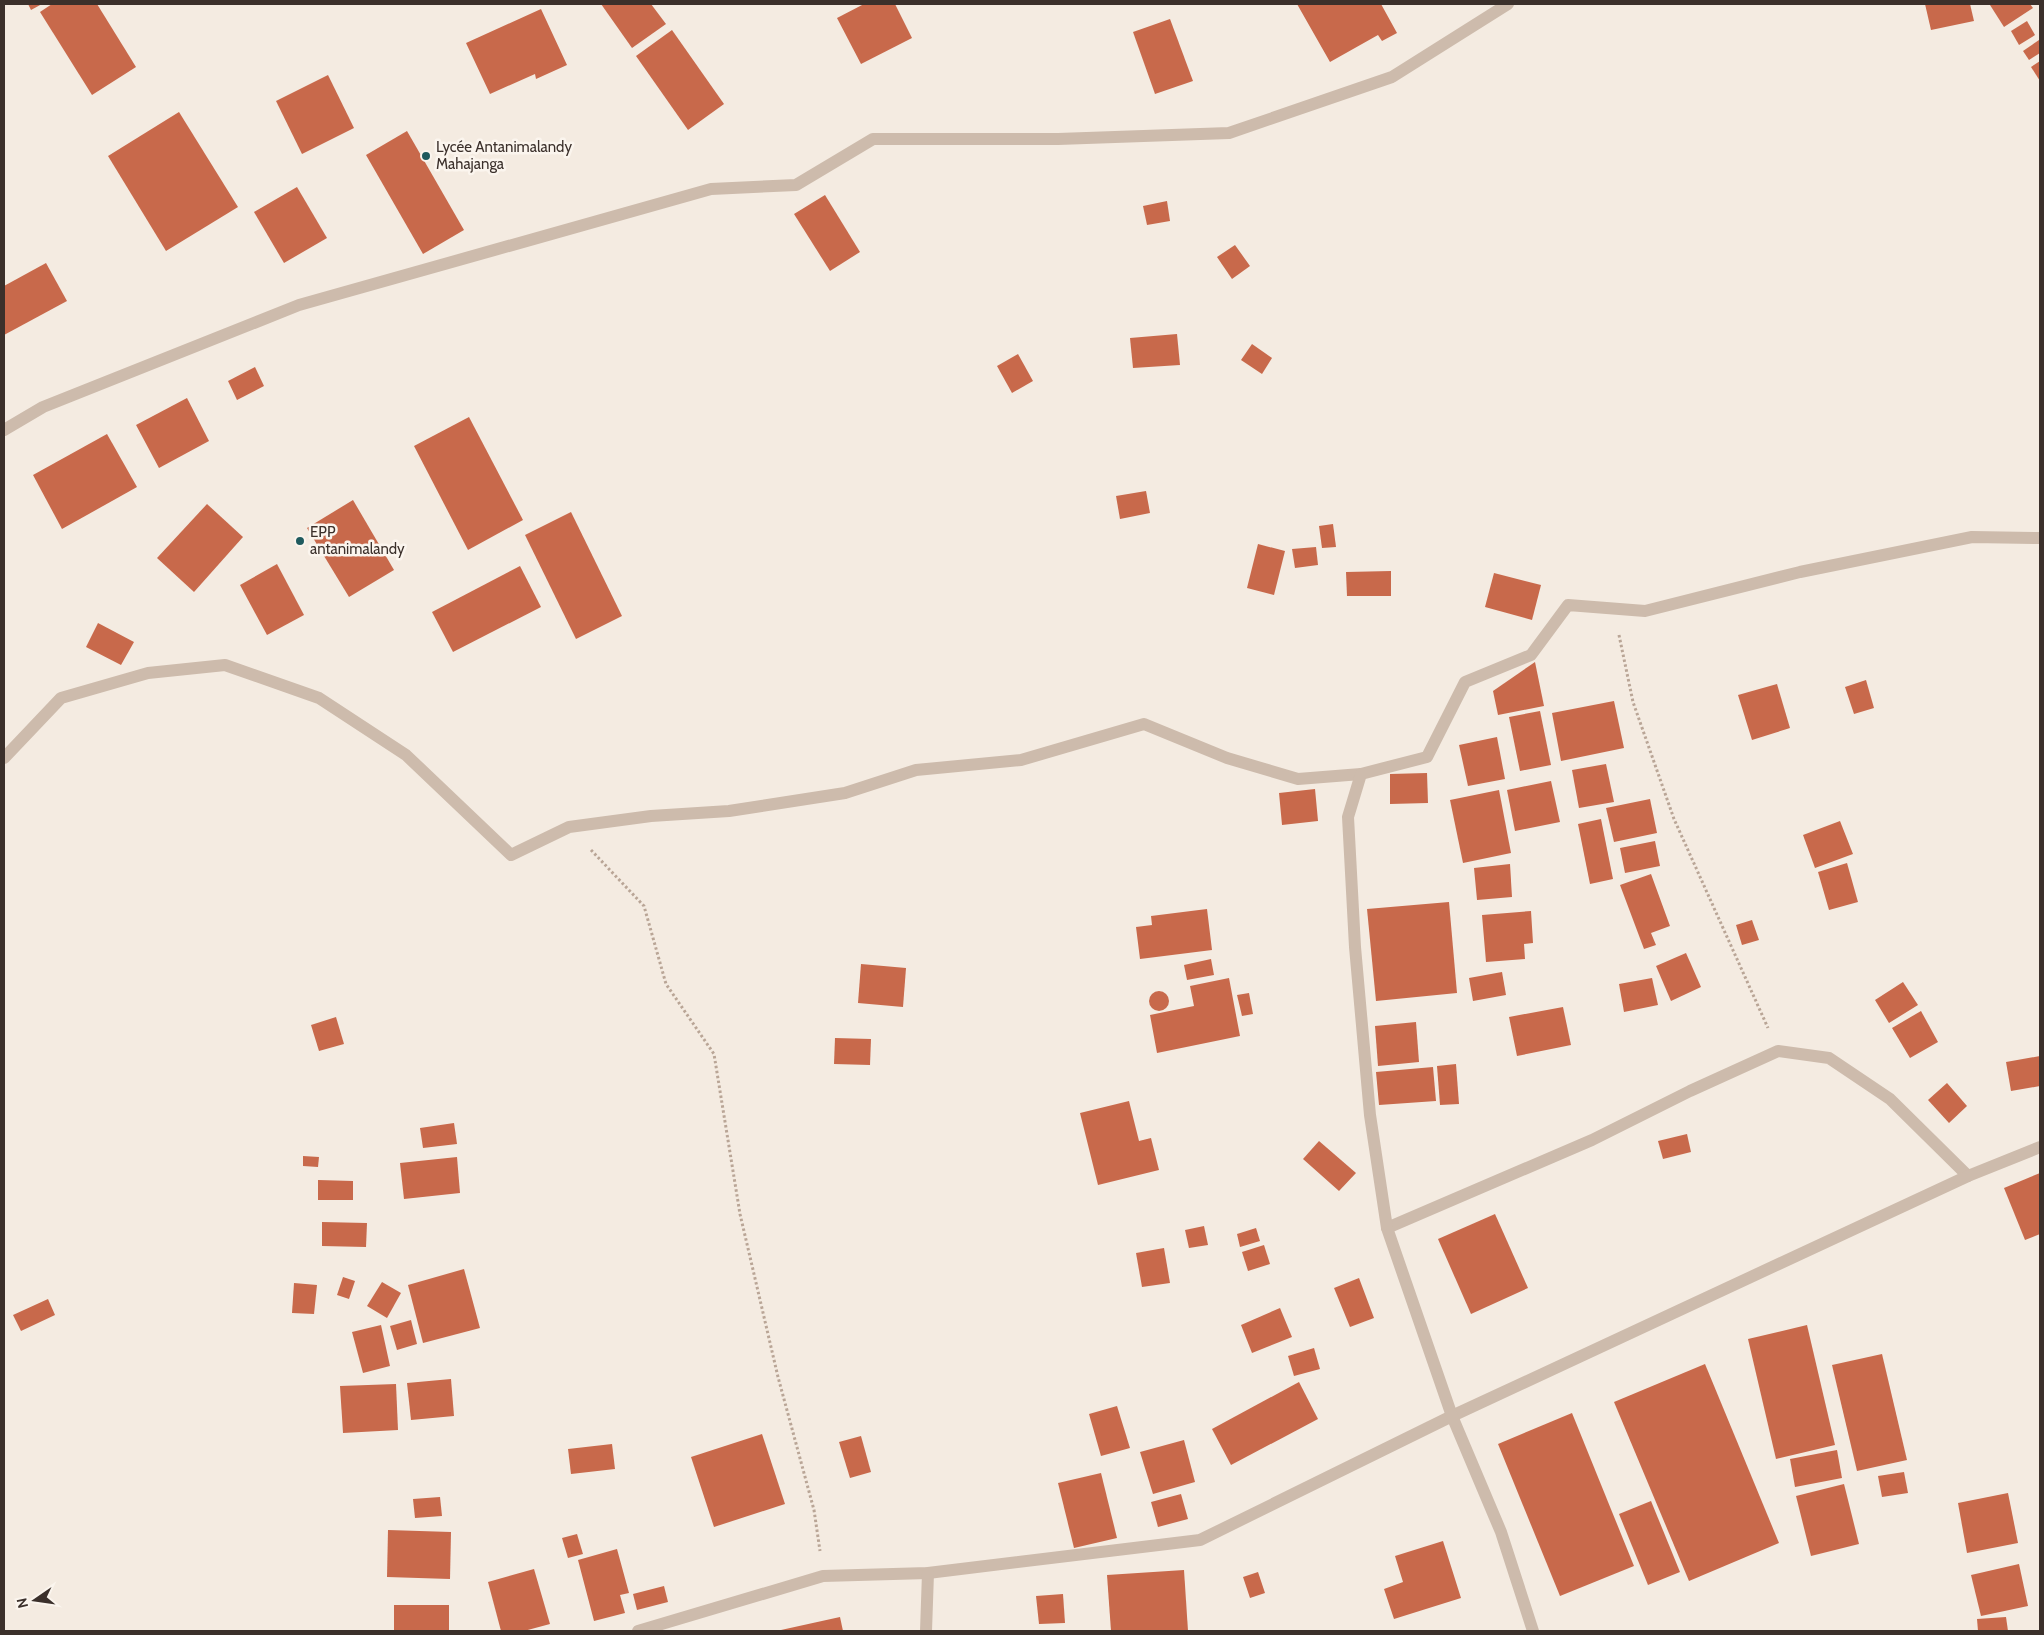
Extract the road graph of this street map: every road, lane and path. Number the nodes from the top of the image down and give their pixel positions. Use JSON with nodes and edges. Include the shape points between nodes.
{"nodes":[{"id":1,"x":1508,"y":4,"type":"edge"},
{"id":2,"x":4,"y":430,"type":"edge"},
{"id":3,"x":2040,"y":538,"type":"edge"},
{"id":4,"x":1614,"y":608,"type":"junction"},
{"id":5,"x":4,"y":758,"type":"edge"},
{"id":6,"x":1361,"y":774,"type":"junction"},
{"id":7,"x":569,"y":827,"type":"junction"},
{"id":8,"x":1778,"y":1051,"type":"junction"},
{"id":9,"x":2040,"y":1147,"type":"edge"},
{"id":10,"x":1968,"y":1176,"type":"junction"},
{"id":11,"x":1387,"y":1228,"type":"junction"},
{"id":12,"x":1452,"y":1416,"type":"junction"},
{"id":13,"x":928,"y":1573,"type":"junction"},
{"id":14,"x":823,"y":1576,"type":"junction"},
{"id":15,"x":638,"y":1631,"type":"edge"},
{"id":16,"x":926,"y":1631,"type":"edge"},
{"id":17,"x":1533,"y":1631,"type":"edge"}],
"edges":[{"from":1,"to":2,"type":"street","via":[[1392,77],[1229,133],[1058,140],[873,140],[796,185],[711,189],[299,305],[43,407]]},
{"from":3,"to":4,"type":"street","via":[[1972,537],[1800,572],[1644,611]]},
{"from":4,"to":6,"type":"street","via":[[1568,605],[1531,655],[1465,682],[1427,758]]},
{"from":4,"to":8,"type":"path","via":[[1633,702],[1674,819]]},
{"from":5,"to":7,"type":"street","via":[[61,698],[148,673],[224,665],[319,698],[406,755],[511,856]]},
{"from":6,"to":7,"type":"street","via":[[1298,780],[1227,758],[1144,724],[1021,760],[916,770],[845,793],[729,811],[651,816]]},
{"from":6,"to":11,"type":"street","via":[[1348,817],[1355,947],[1370,1115]]},
{"from":7,"to":14,"type":"path","via":[[644,906],[666,984],[714,1054],[740,1214],[778,1377],[814,1510]]},
{"from":8,"to":10,"type":"street","via":[[1829,1058],[1890,1099]]},
{"from":8,"to":11,"type":"street","via":[[1592,1140]]},
{"from":9,"to":10,"type":"street"},
{"from":10,"to":12,"type":"street"},
{"from":11,"to":12,"type":"street"},
{"from":12,"to":13,"type":"street","via":[[1200,1540]]},
{"from":12,"to":17,"type":"street","via":[[1501,1532]]},
{"from":13,"to":14,"type":"street"},
{"from":13,"to":16,"type":"street"},
{"from":14,"to":15,"type":"street"}]}
